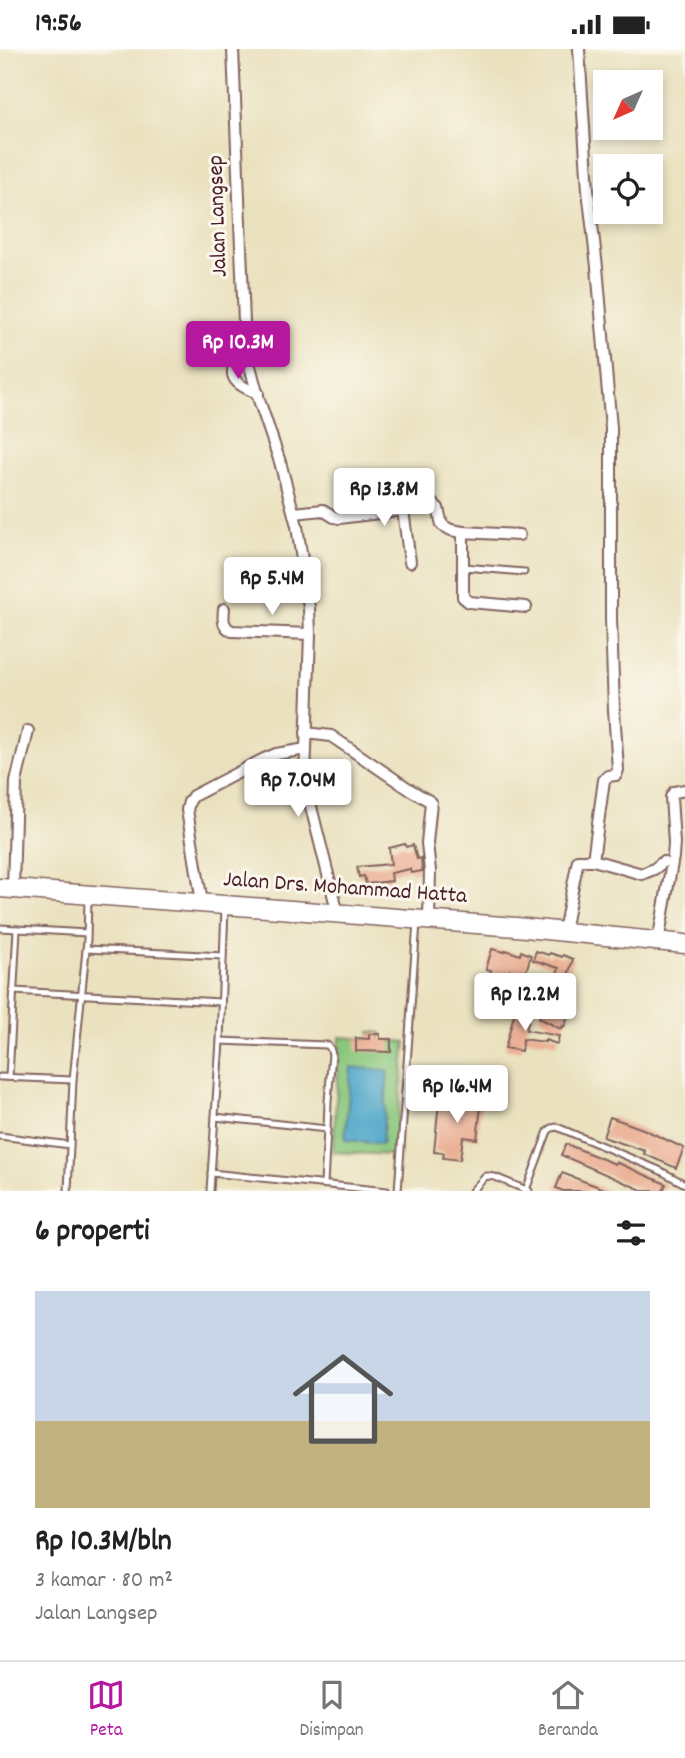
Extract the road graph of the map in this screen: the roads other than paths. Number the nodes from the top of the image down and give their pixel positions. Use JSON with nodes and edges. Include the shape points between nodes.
{"nodes":[{"id":1,"x":233,"y":49,"type":"edge"},
{"id":2,"x":579,"y":49,"type":"edge"},
{"id":3,"x":246,"y":348,"type":"junction"},
{"id":4,"x":257,"y":393,"type":"junction"},
{"id":5,"x":403,"y":510,"type":"junction"},
{"id":6,"x":294,"y":513,"type":"junction"},
{"id":7,"x":463,"y":532,"type":"junction"},
{"id":8,"x":519,"y":535,"type":"dead end"},
{"id":9,"x":410,"y":562,"type":"dead end"},
{"id":10,"x":464,"y":567,"type":"junction"},
{"id":11,"x":524,"y":572,"type":"dead end"},
{"id":12,"x":526,"y":607,"type":"dead end"},
{"id":13,"x":224,"y":609,"type":"dead end"},
{"id":14,"x":310,"y":633,"type":"junction"},
{"id":15,"x":28,"y":731,"type":"dead end"},
{"id":16,"x":306,"y":733,"type":"junction"},
{"id":17,"x":306,"y":749,"type":"junction"},
{"id":18,"x":685,"y":790,"type":"edge"},
{"id":19,"x":677,"y":839,"type":"edge"},
{"id":20,"x":668,"y":859,"type":"junction"},
{"id":21,"x":593,"y":860,"type":"junction"},
{"id":22,"x":7,"y":889,"type":"edge"},
{"id":23,"x":88,"y":895,"type":"junction"},
{"id":24,"x":202,"y":903,"type":"junction"},
{"id":25,"x":225,"y":905,"type":"junction"},
{"id":26,"x":338,"y":914,"type":"junction"},
{"id":27,"x":423,"y":919,"type":"junction"},
{"id":28,"x":0,"y":928,"type":"edge"},
{"id":29,"x":17,"y":929,"type":"junction"},
{"id":30,"x":564,"y":931,"type":"junction"},
{"id":31,"x":87,"y":933,"type":"junction"},
{"id":32,"x":658,"y":942,"type":"junction"},
{"id":33,"x":685,"y":944,"type":"edge"},
{"id":34,"x":86,"y":950,"type":"junction"},
{"id":35,"x":223,"y":955,"type":"junction"},
{"id":36,"x":13,"y":991,"type":"junction"},
{"id":37,"x":81,"y":995,"type":"junction"},
{"id":38,"x":221,"y":1002,"type":"junction"},
{"id":39,"x":219,"y":1041,"type":"junction"},
{"id":40,"x":0,"y":1077,"type":"edge"},
{"id":41,"x":9,"y":1077,"type":"junction"},
{"id":42,"x":72,"y":1080,"type":"junction"},
{"id":43,"x":405,"y":1093,"type":"junction"},
{"id":44,"x":430,"y":1095,"type":"dead end"},
{"id":45,"x":215,"y":1117,"type":"junction"},
{"id":46,"x":327,"y":1129,"type":"junction"},
{"id":47,"x":0,"y":1136,"type":"edge"},
{"id":48,"x":70,"y":1145,"type":"junction"},
{"id":49,"x":211,"y":1173,"type":"junction"},
{"id":50,"x":324,"y":1184,"type":"junction"},
{"id":51,"x":685,"y":1184,"type":"edge"},
{"id":52,"x":527,"y":1190,"type":"edge"},
{"id":53,"x":68,"y":1191,"type":"edge"},
{"id":54,"x":210,"y":1191,"type":"edge"},
{"id":55,"x":387,"y":1191,"type":"edge"},
{"id":56,"x":398,"y":1191,"type":"edge"},
{"id":57,"x":472,"y":1191,"type":"edge"}],
"edges":[{"from":1,"to":3,"type":"street","name":"Jalan Langsep"},
{"from":2,"to":21,"type":"street","via":[[611,428],[618,770],[604,780]]},
{"from":3,"to":4,"type":"street","name":"Jalan Langsep"},
{"from":3,"to":4,"type":"street","via":[[233,364],[233,378]]},
{"from":4,"to":6,"type":"street","name":"Jalan Langsep"},
{"from":5,"to":6,"type":"street","via":[[339,518],[323,510]]},
{"from":5,"to":7,"type":"street","via":[[432,503],[442,525]]},
{"from":5,"to":9,"type":"street"},
{"from":6,"to":14,"type":"street","name":"Jalan Langsep"},
{"from":7,"to":8,"type":"street"},
{"from":7,"to":10,"type":"street"},
{"from":10,"to":11,"type":"lane"},
{"from":10,"to":12,"type":"street","via":[[466,601]]},
{"from":13,"to":14,"type":"street","via":[[223,622],[232,631]]},
{"from":14,"to":16,"type":"street","name":"Jalan Langsep"},
{"from":15,"to":22,"type":"street","via":[[16,782]]},
{"from":16,"to":17,"type":"street","name":"Jalan Langsep"},
{"from":16,"to":27,"type":"street","via":[[331,736],[431,802],[426,843],[430,871]]},
{"from":17,"to":24,"type":"street","via":[[264,758],[193,796],[187,810]]},
{"from":17,"to":26,"type":"street","name":"Jalan Langsep","via":[[308,795]]},
{"from":18,"to":19,"type":"street","via":[[671,797]]},
{"from":19,"to":20,"type":"street"},
{"from":20,"to":21,"type":"street","via":[[642,874]]},
{"from":20,"to":32,"type":"street"},
{"from":21,"to":30,"type":"street","via":[[578,860]]},
{"from":22,"to":23,"type":"main road","name":"Jalan Drs. Mohammad Hatta"},
{"from":23,"to":24,"type":"main road","name":"Jalan Drs. Mohammad Hatta"},
{"from":23,"to":31,"type":"lane"},
{"from":24,"to":25,"type":"main road","name":"Jalan Drs. Mohammad Hatta"},
{"from":25,"to":26,"type":"main road","name":"Jalan Drs. Mohammad Hatta"},
{"from":25,"to":35,"type":"lane"},
{"from":26,"to":27,"type":"main road","name":"Jalan Drs. Mohammad Hatta"},
{"from":27,"to":30,"type":"main road","name":"Jalan Drs. Mohammad Hatta"},
{"from":27,"to":43,"type":"lane"},
{"from":28,"to":29,"type":"lane"},
{"from":29,"to":31,"type":"lane"},
{"from":29,"to":36,"type":"lane"},
{"from":30,"to":32,"type":"main road","name":"Jalan Drs. Mohammad Hatta"},
{"from":31,"to":34,"type":"lane"},
{"from":32,"to":33,"type":"main road","name":"Jalan Drs. Mohammad Hatta"},
{"from":34,"to":35,"type":"lane"},
{"from":34,"to":37,"type":"lane"},
{"from":35,"to":38,"type":"lane"},
{"from":36,"to":37,"type":"lane"},
{"from":36,"to":41,"type":"lane"},
{"from":37,"to":38,"type":"lane"},
{"from":37,"to":42,"type":"lane"},
{"from":38,"to":39,"type":"lane"},
{"from":39,"to":45,"type":"lane"},
{"from":39,"to":46,"type":"lane","via":[[327,1045],[332,1054]]},
{"from":40,"to":41,"type":"lane"},
{"from":41,"to":42,"type":"lane"},
{"from":42,"to":48,"type":"lane"},
{"from":43,"to":44,"type":"lane"},
{"from":43,"to":56,"type":"lane"},
{"from":45,"to":46,"type":"lane"},
{"from":45,"to":49,"type":"lane"},
{"from":46,"to":50,"type":"lane"},
{"from":47,"to":48,"type":"lane"},
{"from":48,"to":53,"type":"lane"},
{"from":49,"to":50,"type":"lane"},
{"from":49,"to":54,"type":"lane"},
{"from":50,"to":55,"type":"lane"},
{"from":51,"to":52,"type":"lane","via":[[556,1127],[548,1131]]},
{"from":52,"to":57,"type":"lane","via":[[486,1176]]}]}
